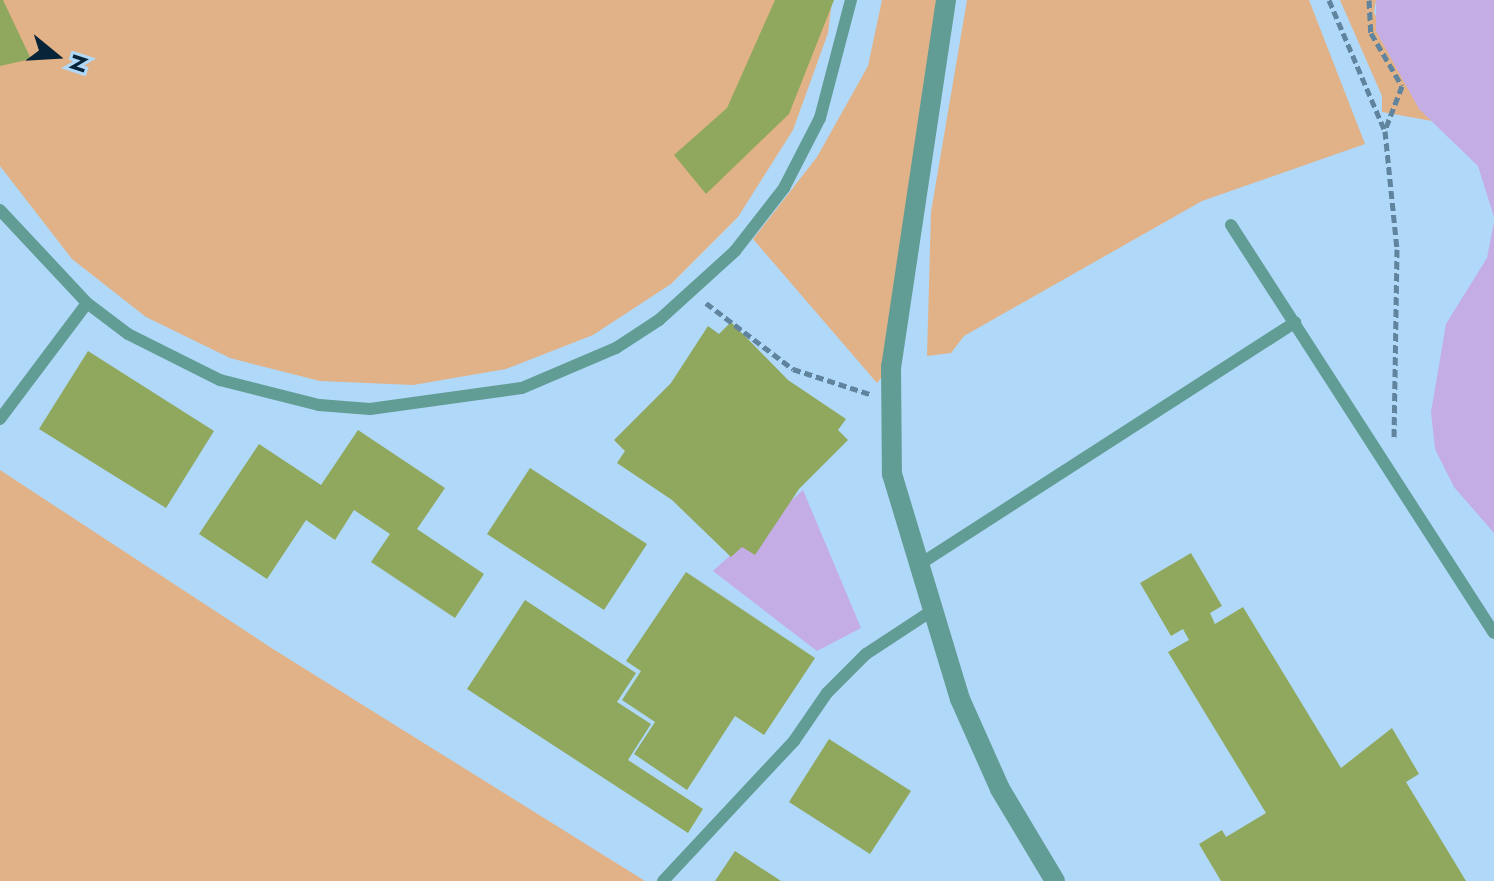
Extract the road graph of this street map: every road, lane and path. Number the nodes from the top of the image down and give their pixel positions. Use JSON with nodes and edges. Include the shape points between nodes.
{"nodes":[{"id":1,"x":851,"y":0,"type":"edge"},
{"id":2,"x":946,"y":0,"type":"edge"},
{"id":3,"x":1329,"y":0,"type":"edge"},
{"id":4,"x":1369,"y":0,"type":"edge"},
{"id":5,"x":1385,"y":131,"type":"junction"},
{"id":6,"x":0,"y":210,"type":"edge"},
{"id":7,"x":1231,"y":225,"type":"dead end"},
{"id":8,"x":692,"y":293,"type":"junction"},
{"id":9,"x":87,"y":303,"type":"junction"},
{"id":10,"x":1295,"y":322,"type":"junction"},
{"id":11,"x":888,"y":399,"type":"junction"},
{"id":12,"x":0,"y":419,"type":"edge"},
{"id":13,"x":1394,"y":475,"type":"junction"},
{"id":14,"x":917,"y":566,"type":"junction"},
{"id":15,"x":930,"y":612,"type":"junction"},
{"id":16,"x":1494,"y":633,"type":"edge"},
{"id":17,"x":663,"y":881,"type":"edge"},
{"id":18,"x":1055,"y":881,"type":"edge"}],
"edges":[{"from":1,"to":8,"type":"lane","via":[[820,118],[784,188]]},
{"from":2,"to":11,"type":"street"},
{"from":3,"to":5,"type":"path"},
{"from":4,"to":5,"type":"path","via":[[1371,33],[1402,86]]},
{"from":5,"to":13,"type":"path","via":[[1397,249]]},
{"from":6,"to":9,"type":"lane"},
{"from":7,"to":10,"type":"lane"},
{"from":8,"to":9,"type":"lane","via":[[616,348],[522,388],[370,409],[319,405],[220,380],[128,334]]},
{"from":8,"to":11,"type":"path","via":[[793,369]]},
{"from":9,"to":12,"type":"lane"},
{"from":10,"to":13,"type":"lane"},
{"from":10,"to":14,"type":"lane"},
{"from":11,"to":14,"type":"street","via":[[892,474]]},
{"from":13,"to":16,"type":"lane"},
{"from":14,"to":15,"type":"street"},
{"from":15,"to":17,"type":"lane","via":[[866,654],[827,693],[794,741]]},
{"from":15,"to":18,"type":"street","via":[[1000,789]]}]}
